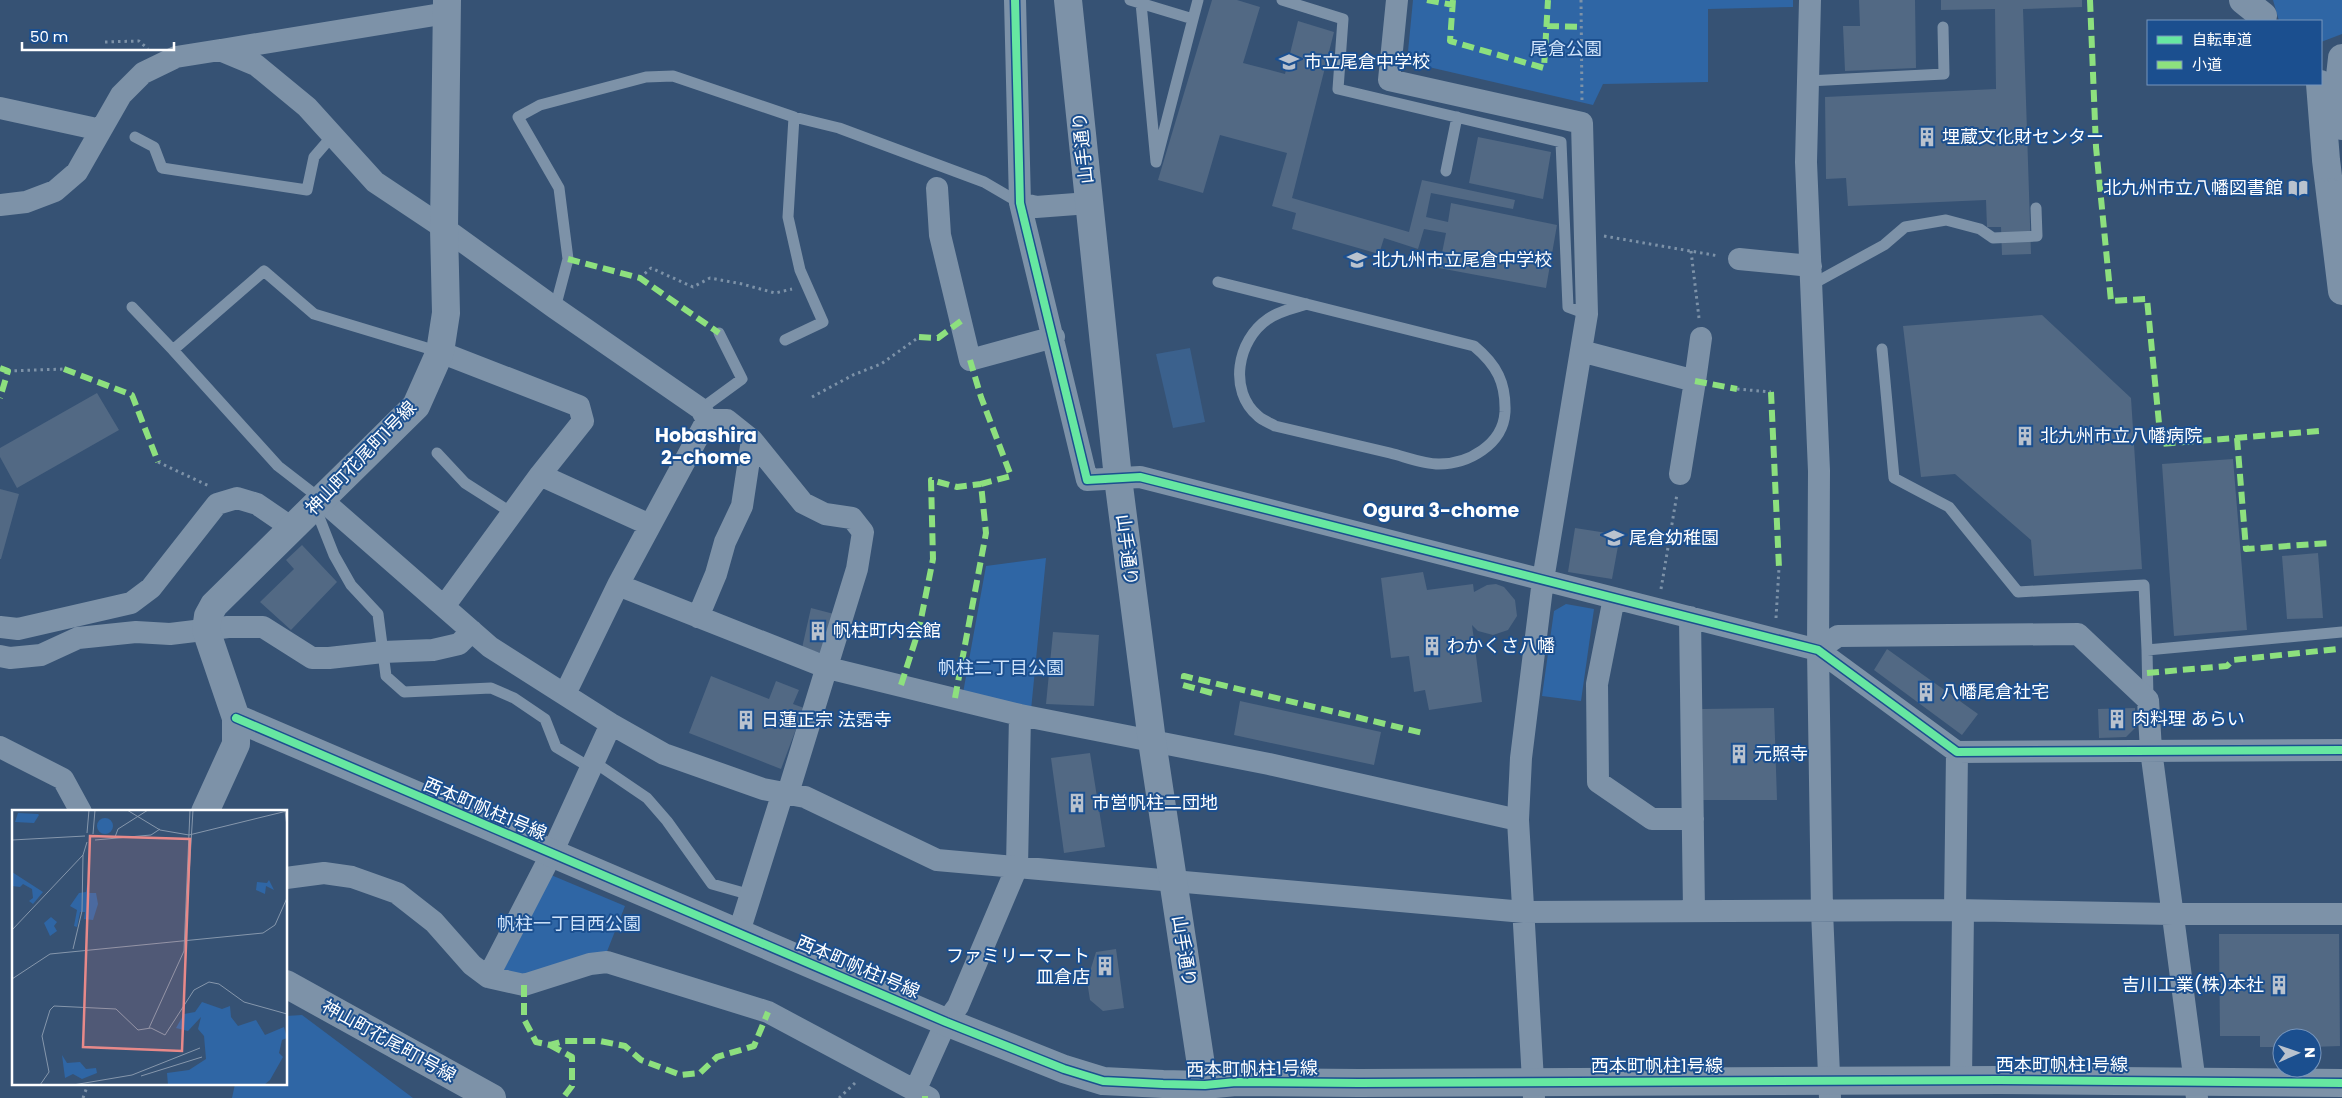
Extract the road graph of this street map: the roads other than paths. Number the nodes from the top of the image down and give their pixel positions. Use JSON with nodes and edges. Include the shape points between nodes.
{"nodes":[{"id":1,"x":1015,"y":0,"type":"edge"},
{"id":2,"x":1068,"y":0,"type":"edge"},
{"id":3,"x":1198,"y":0,"type":"edge"},
{"id":4,"x":1282,"y":0,"type":"edge"},
{"id":5,"x":1397,"y":0,"type":"edge"},
{"id":6,"x":1810,"y":0,"type":"edge"},
{"id":7,"x":1135,"y":2,"type":"edge"},
{"id":8,"x":447,"y":6,"type":"edge"},
{"id":9,"x":1192,"y":19,"type":"junction"},
{"id":10,"x":1943,"y":27,"type":"dead end"},
{"id":11,"x":2342,"y":48,"type":"edge"},
{"id":12,"x":220,"y":50,"type":"junction"},
{"id":13,"x":2322,"y":54,"type":"edge"},
{"id":14,"x":2342,"y":58,"type":"edge"},
{"id":15,"x":1808,"y":81,"type":"junction"},
{"id":16,"x":2320,"y":85,"type":"edge"},
{"id":17,"x":0,"y":108,"type":"edge"},
{"id":18,"x":794,"y":117,"type":"junction"},
{"id":19,"x":1457,"y":117,"type":"junction"},
{"id":20,"x":2342,"y":126,"type":"edge"},
{"id":21,"x":101,"y":130,"type":"junction"},
{"id":22,"x":333,"y":135,"type":"junction"},
{"id":23,"x":135,"y":137,"type":"dead end"},
{"id":24,"x":1446,"y":171,"type":"dead end"},
{"id":25,"x":937,"y":188,"type":"dead end"},
{"id":26,"x":1020,"y":203,"type":"junction"},
{"id":27,"x":1089,"y":203,"type":"junction"},
{"id":28,"x":0,"y":205,"type":"edge"},
{"id":29,"x":2036,"y":208,"type":"dead end"},
{"id":30,"x":2342,"y":224,"type":"edge"},
{"id":31,"x":444,"y":228,"type":"junction"},
{"id":32,"x":1740,"y":259,"type":"road end"},
{"id":33,"x":1811,"y":276,"type":"junction"},
{"id":34,"x":2342,"y":279,"type":"edge"},
{"id":35,"x":1218,"y":282,"type":"dead end"},
{"id":36,"x":1307,"y":304,"type":"junction"},
{"id":37,"x":132,"y":307,"type":"dead end"},
{"id":38,"x":555,"y":308,"type":"junction"},
{"id":39,"x":1587,"y":314,"type":"junction"},
{"id":40,"x":719,"y":333,"type":"dead end"},
{"id":41,"x":1054,"y":337,"type":"junction"},
{"id":42,"x":1701,"y":338,"type":"road end"},
{"id":43,"x":785,"y":340,"type":"dead end"},
{"id":44,"x":1882,"y":349,"type":"dead end"},
{"id":45,"x":173,"y":350,"type":"junction"},
{"id":46,"x":1581,"y":351,"type":"junction"},
{"id":47,"x":440,"y":352,"type":"junction"},
{"id":48,"x":1695,"y":381,"type":"junction"},
{"id":49,"x":704,"y":415,"type":"junction"},
{"id":50,"x":752,"y":440,"type":"junction"},
{"id":51,"x":437,"y":453,"type":"dead end"},
{"id":52,"x":540,"y":474,"type":"junction"},
{"id":53,"x":1680,"y":474,"type":"road end"},
{"id":54,"x":1118,"y":478,"type":"junction"},
{"id":55,"x":318,"y":503,"type":"junction"},
{"id":56,"x":512,"y":513,"type":"junction"},
{"id":57,"x":650,"y":525,"type":"junction"},
{"id":58,"x":292,"y":528,"type":"junction"},
{"id":59,"x":1544,"y":580,"type":"junction"},
{"id":60,"x":618,"y":585,"type":"junction"},
{"id":61,"x":1614,"y":598,"type":"junction"},
{"id":62,"x":445,"y":605,"type":"junction"},
{"id":63,"x":698,"y":617,"type":"junction"},
{"id":64,"x":1690,"y":617,"type":"junction"},
{"id":65,"x":0,"y":627,"type":"edge"},
{"id":66,"x":206,"y":630,"type":"junction"},
{"id":67,"x":472,"y":631,"type":"junction"},
{"id":68,"x":2342,"y":632,"type":"edge"},
{"id":69,"x":1818,"y":650,"type":"junction"},
{"id":70,"x":2147,"y":650,"type":"junction"},
{"id":71,"x":383,"y":652,"type":"junction"},
{"id":72,"x":0,"y":656,"type":"edge"},
{"id":73,"x":828,"y":668,"type":"junction"},
{"id":74,"x":564,"y":694,"type":"junction"},
{"id":75,"x":2148,"y":700,"type":"junction"},
{"id":76,"x":1020,"y":715,"type":"junction"},
{"id":77,"x":236,"y":718,"type":"junction"},
{"id":78,"x":612,"y":724,"type":"junction"},
{"id":79,"x":1152,"y":741,"type":"junction"},
{"id":80,"x":0,"y":746,"type":"edge"},
{"id":81,"x":2151,"y":750,"type":"junction"},
{"id":82,"x":2342,"y":750,"type":"edge"},
{"id":83,"x":1957,"y":752,"type":"junction"},
{"id":84,"x":593,"y":765,"type":"junction"},
{"id":85,"x":785,"y":793,"type":"junction"},
{"id":86,"x":80,"y":810,"type":"edge"},
{"id":87,"x":206,"y":810,"type":"edge"},
{"id":88,"x":1693,"y":818,"type":"junction"},
{"id":89,"x":1518,"y":820,"type":"junction"},
{"id":90,"x":552,"y":853,"type":"junction"},
{"id":91,"x":1017,"y":867,"type":"junction"},
{"id":92,"x":288,"y":878,"type":"edge"},
{"id":93,"x":1173,"y":882,"type":"junction"},
{"id":94,"x":751,"y":895,"type":"junction"},
{"id":95,"x":1694,"y":911,"type":"junction"},
{"id":96,"x":1822,"y":911,"type":"junction"},
{"id":97,"x":1959,"y":911,"type":"junction"},
{"id":98,"x":1524,"y":912,"type":"junction"},
{"id":99,"x":2172,"y":914,"type":"junction"},
{"id":100,"x":2342,"y":914,"type":"edge"},
{"id":101,"x":738,"y":932,"type":"junction"},
{"id":102,"x":488,"y":977,"type":"junction"},
{"id":103,"x":288,"y":985,"type":"edge"},
{"id":104,"x":946,"y":1022,"type":"junction"},
{"id":105,"x":1961,"y":1080,"type":"junction"},
{"id":106,"x":2342,"y":1084,"type":"edge"},
{"id":107,"x":1697,"y":1089,"type":"edge"},
{"id":108,"x":1999,"y":1089,"type":"edge"},
{"id":109,"x":1534,"y":1090,"type":"edge"},
{"id":110,"x":1830,"y":1090,"type":"edge"},
{"id":111,"x":2196,"y":1090,"type":"edge"},
{"id":112,"x":1359,"y":1091,"type":"edge"},
{"id":113,"x":922,"y":1094,"type":"edge"},
{"id":114,"x":1210,"y":1094,"type":"edge"},
{"id":115,"x":492,"y":1098,"type":"edge"}],
"edges":[{"from":1,"to":26,"type":"street"},
{"from":2,"to":27,"type":"street","name":"山手通り"},
{"from":3,"to":9,"type":"lane"},
{"from":4,"to":19,"type":"lane","via":[[1343,20],[1338,89]]},
{"from":5,"to":39,"type":"street","via":[[1389,80],[1582,123]]},
{"from":6,"to":15,"type":"street"},
{"from":7,"to":9,"type":"lane"},
{"from":7,"to":9,"type":"lane","via":[[1156,162]]},
{"from":8,"to":12,"type":"street"},
{"from":8,"to":31,"type":"street","name":"神山町花尾町1号線"},
{"from":10,"to":15,"type":"lane","via":[[1944,74]]},
{"from":11,"to":13,"type":"street"},
{"from":12,"to":21,"type":"street","via":[[176,57],[143,73],[122,95]]},
{"from":12,"to":22,"type":"street","via":[[256,65],[308,107]]},
{"from":14,"to":20,"type":"street","via":[[2339,85]]},
{"from":15,"to":33,"type":"street","via":[[1806,162]]},
{"from":16,"to":34,"type":"street","via":[[2326,160]]},
{"from":17,"to":21,"type":"street"},
{"from":18,"to":26,"type":"lane","via":[[839,128],[984,182]]},
{"from":18,"to":38,"type":"lane","via":[[673,76],[646,77],[540,105],[518,117],[559,188],[568,259]]},
{"from":18,"to":43,"type":"lane","via":[[788,217],[800,270],[823,322]]},
{"from":19,"to":24,"type":"lane"},
{"from":19,"to":39,"type":"lane","via":[[1561,142],[1568,307]]},
{"from":21,"to":28,"type":"street","via":[[77,172],[55,191],[26,202]]},
{"from":22,"to":23,"type":"lane","via":[[314,157],[307,190],[162,168],[154,147]]},
{"from":22,"to":31,"type":"street","via":[[374,182]]},
{"from":25,"to":41,"type":"street","via":[[940,235],[970,360]]},
{"from":26,"to":27,"type":"street","via":[[1036,207]]},
{"from":26,"to":41,"type":"street"},
{"from":27,"to":54,"type":"street","name":"山手通り"},
{"from":29,"to":33,"type":"lane","via":[[2037,236],[1993,238],[1980,229],[1946,220],[1905,227],[1884,245]]},
{"from":30,"to":34,"type":"street"},
{"from":31,"to":38,"type":"street"},
{"from":31,"to":47,"type":"street","name":"神山町花尾町1号線","via":[[446,313]]},
{"from":32,"to":33,"type":"street"},
{"from":33,"to":69,"type":"street","via":[[1819,471]]},
{"from":35,"to":36,"type":"lane"},
{"from":36,"to":36,"type":"lane","via":[[1474,346],[1489,358],[1500,376],[1505,415],[1497,435],[1470,459],[1437,464],[1275,426],[1258,416],[1241,385],[1238,366],[1244,348],[1252,333],[1267,319]]},
{"from":37,"to":45,"type":"lane"},
{"from":38,"to":49,"type":"street"},
{"from":39,"to":46,"type":"street"},
{"from":40,"to":49,"type":"lane","via":[[742,378]]},
{"from":41,"to":54,"type":"street","via":[[1088,480]]},
{"from":42,"to":48,"type":"street"},
{"from":44,"to":70,"type":"lane","via":[[1894,478],[1948,507],[2018,592],[2144,585]]},
{"from":45,"to":47,"type":"lane","via":[[264,271],[314,314]]},
{"from":45,"to":55,"type":"lane","via":[[278,466]]},
{"from":46,"to":48,"type":"street"},
{"from":46,"to":59,"type":"street"},
{"from":47,"to":52,"type":"street","via":[[579,406],[583,421]]},
{"from":47,"to":55,"type":"street","name":"神山町花尾町1号線","via":[[416,406]]},
{"from":48,"to":53,"type":"street"},
{"from":49,"to":50,"type":"street","via":[[727,420]]},
{"from":49,"to":57,"type":"street"},
{"from":50,"to":63,"type":"street","via":[[742,506],[725,542]]},
{"from":50,"to":73,"type":"street","via":[[803,502],[826,514],[852,518],[863,532],[857,569]]},
{"from":51,"to":56,"type":"lane","via":[[465,483]]},
{"from":52,"to":56,"type":"street"},
{"from":52,"to":57,"type":"street"},
{"from":54,"to":59,"type":"street","via":[[1140,477]]},
{"from":54,"to":79,"type":"street","name":"山手通り"},
{"from":55,"to":58,"type":"street","name":"神山町花尾町1号線"},
{"from":55,"to":62,"type":"street"},
{"from":55,"to":71,"type":"lane","via":[[334,555],[351,585],[378,614]]},
{"from":56,"to":62,"type":"street"},
{"from":57,"to":60,"type":"street"},
{"from":58,"to":65,"type":"street","via":[[257,504],[237,498],[217,504],[151,588],[131,602],[18,629]]},
{"from":58,"to":66,"type":"street","name":"神山町花尾町1号線","via":[[214,605]]},
{"from":59,"to":61,"type":"street"},
{"from":59,"to":89,"type":"street","via":[[1521,758]]},
{"from":60,"to":63,"type":"street"},
{"from":60,"to":74,"type":"street"},
{"from":61,"to":64,"type":"street"},
{"from":61,"to":88,"type":"street","via":[[1597,684],[1598,782],[1652,819]]},
{"from":62,"to":67,"type":"street"},
{"from":63,"to":73,"type":"street"},
{"from":64,"to":69,"type":"street"},
{"from":64,"to":88,"type":"street"},
{"from":66,"to":71,"type":"street","via":[[262,627],[312,658]]},
{"from":66,"to":72,"type":"street","via":[[78,638],[41,655]]},
{"from":66,"to":77,"type":"street"},
{"from":67,"to":71,"type":"street","via":[[460,644],[433,650]]},
{"from":67,"to":74,"type":"street","via":[[490,647]]},
{"from":68,"to":70,"type":"lane"},
{"from":69,"to":75,"type":"street","via":[[1838,636],[2078,634]]},
{"from":69,"to":83,"type":"street"},
{"from":69,"to":96,"type":"street"},
{"from":70,"to":75,"type":"lane"},
{"from":71,"to":84,"type":"lane","via":[[386,676],[404,692],[491,688],[514,698],[545,719],[556,747]]},
{"from":73,"to":76,"type":"street"},
{"from":73,"to":85,"type":"street"},
{"from":74,"to":78,"type":"street"},
{"from":75,"to":81,"type":"street"},
{"from":76,"to":79,"type":"street"},
{"from":76,"to":91,"type":"street"},
{"from":77,"to":87,"type":"street","via":[[236,744]]},
{"from":77,"to":90,"type":"street","name":"西本町帆柱1号線"},
{"from":78,"to":84,"type":"street"},
{"from":78,"to":85,"type":"street","via":[[664,754],[763,789]]},
{"from":79,"to":89,"type":"street"},
{"from":79,"to":93,"type":"street","name":"山手通り"},
{"from":80,"to":86,"type":"street","via":[[63,779]]},
{"from":81,"to":82,"type":"street"},
{"from":81,"to":83,"type":"street"},
{"from":81,"to":99,"type":"street"},
{"from":83,"to":97,"type":"street"},
{"from":84,"to":90,"type":"street"},
{"from":84,"to":94,"type":"lane","via":[[647,798],[668,821],[712,884]]},
{"from":85,"to":91,"type":"street","via":[[805,798],[937,860]]},
{"from":85,"to":94,"type":"street"},
{"from":88,"to":95,"type":"street"},
{"from":89,"to":98,"type":"street"},
{"from":90,"to":101,"type":"street","name":"西本町帆柱1号線"},
{"from":90,"to":102,"type":"street"},
{"from":91,"to":93,"type":"street"},
{"from":91,"to":104,"type":"street","via":[[958,1006]]},
{"from":92,"to":102,"type":"street","via":[[324,872],[352,877],[397,893],[434,922],[472,965]]},
{"from":93,"to":98,"type":"street"},
{"from":93,"to":114,"type":"street","name":"山手通り"},
{"from":94,"to":101,"type":"street"},
{"from":95,"to":96,"type":"street"},
{"from":95,"to":98,"type":"street"},
{"from":96,"to":97,"type":"street"},
{"from":96,"to":110,"type":"street"},
{"from":97,"to":99,"type":"street"},
{"from":97,"to":105,"type":"street"},
{"from":98,"to":109,"type":"street"},
{"from":99,"to":100,"type":"street"},
{"from":99,"to":111,"type":"street"},
{"from":101,"to":104,"type":"street","name":"西本町帆柱1号線"},
{"from":102,"to":113,"type":"street","via":[[524,985],[590,964],[607,962],[768,1012]]},
{"from":103,"to":115,"type":"street","name":"神山町花尾町1号線"},
{"from":104,"to":113,"type":"street"},
{"from":104,"to":114,"type":"street","name":"西本町帆柱1号線","via":[[1103,1081]]},
{"from":105,"to":108,"type":"street","name":"西本町帆柱1号線"},
{"from":105,"to":110,"type":"street","name":"西本町帆柱1号線"},
{"from":106,"to":111,"type":"street","name":"西本町帆柱1号線"},
{"from":107,"to":109,"type":"street","name":"西本町帆柱1号線"},
{"from":107,"to":110,"type":"street","name":"西本町帆柱1号線"},
{"from":108,"to":111,"type":"street","name":"西本町帆柱1号線"},
{"from":109,"to":112,"type":"street","name":"西本町帆柱1号線"},
{"from":112,"to":114,"type":"street","name":"西本町帆柱1号線","via":[[1236,1082]]}]}
